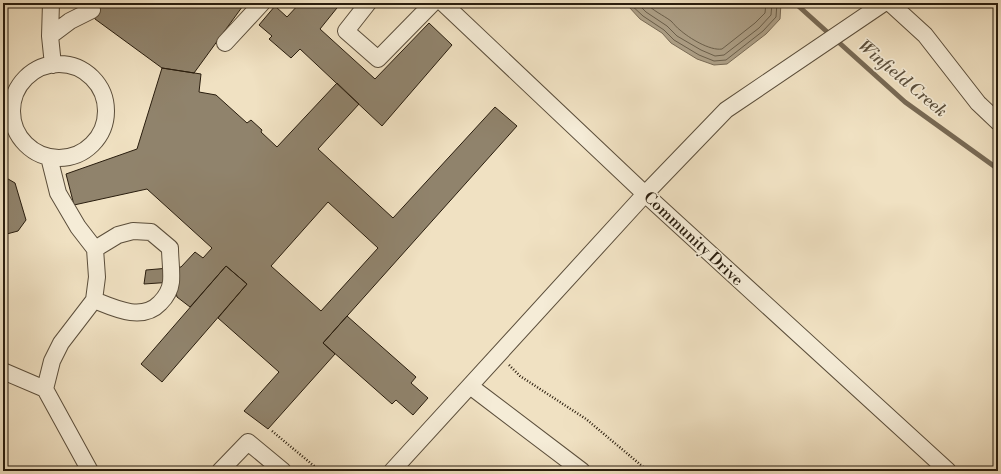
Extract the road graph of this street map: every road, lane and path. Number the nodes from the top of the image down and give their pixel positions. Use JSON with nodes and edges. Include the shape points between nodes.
{"nodes":[{"id":1,"x":52,"y":3,"type":"edge"},
{"id":2,"x":262,"y":3,"type":"edge"},
{"id":3,"x":368,"y":3,"type":"edge"},
{"id":4,"x":434,"y":3,"type":"edge"},
{"id":5,"x":443,"y":3,"type":"edge"},
{"id":6,"x":884,"y":3,"type":"edge"},
{"id":7,"x":890,"y":3,"type":"edge"},
{"id":8,"x":92,"y":10,"type":"dead end"},
{"id":9,"x":50,"y":36,"type":"junction"},
{"id":10,"x":225,"y":43,"type":"dead end"},
{"id":11,"x":53,"y":64,"type":"junction"},
{"id":12,"x":998,"y":122,"type":"edge"},
{"id":13,"x":49,"y":157,"type":"junction"},
{"id":14,"x":646,"y":194,"type":"junction"},
{"id":15,"x":95,"y":249,"type":"junction"},
{"id":16,"x":94,"y":300,"type":"junction"},
{"id":17,"x":498,"y":355,"type":"junction"},
{"id":18,"x":3,"y":371,"type":"edge"},
{"id":19,"x":470,"y":386,"type":"junction"},
{"id":20,"x":45,"y":389,"type":"junction"},
{"id":21,"x":272,"y":431,"type":"dead end"},
{"id":22,"x":90,"y":471,"type":"edge"},
{"id":23,"x":220,"y":471,"type":"edge"},
{"id":24,"x":283,"y":471,"type":"edge"},
{"id":25,"x":320,"y":471,"type":"edge"},
{"id":26,"x":392,"y":471,"type":"edge"},
{"id":27,"x":582,"y":471,"type":"edge"},
{"id":28,"x":648,"y":471,"type":"edge"},
{"id":29,"x":948,"y":471,"type":"edge"}],
"edges":[{"from":1,"to":9,"type":"street"},
{"from":2,"to":10,"type":"street"},
{"from":3,"to":4,"type":"street","via":[[346,31],[378,59]]},
{"from":5,"to":14,"type":"street","name":"Community Drive"},
{"from":6,"to":14,"type":"street","via":[[726,110]]},
{"from":7,"to":12,"type":"street","via":[[925,35],[978,103]]},
{"from":8,"to":9,"type":"street","via":[[70,21]]},
{"from":9,"to":11,"type":"street"},
{"from":11,"to":13,"type":"street","via":[[27,76],[18,88],[12,116],[16,130],[24,142],[35,152]]},
{"from":11,"to":13,"type":"street","via":[[69,65],[85,72],[96,83],[104,97],[106,114],[102,129],[94,143],[81,153],[65,158]]},
{"from":13,"to":15,"type":"street","via":[[58,192],[78,227]]},
{"from":14,"to":17,"type":"street"},
{"from":14,"to":29,"type":"street","name":"Community Drive"},
{"from":15,"to":16,"type":"street","via":[[97,277]]},
{"from":15,"to":16,"type":"street","via":[[118,235],[133,231],[150,232],[170,248],[171,283],[167,296],[156,307],[143,313],[123,311]]},
{"from":16,"to":20,"type":"street","via":[[61,343],[52,361]]},
{"from":17,"to":19,"type":"street"},
{"from":17,"to":28,"type":"path","via":[[520,376],[586,419]]},
{"from":18,"to":20,"type":"street"},
{"from":19,"to":26,"type":"street"},
{"from":19,"to":27,"type":"street"},
{"from":20,"to":22,"type":"street"},
{"from":21,"to":25,"type":"path"},
{"from":23,"to":24,"type":"street","via":[[248,442]]}]}
